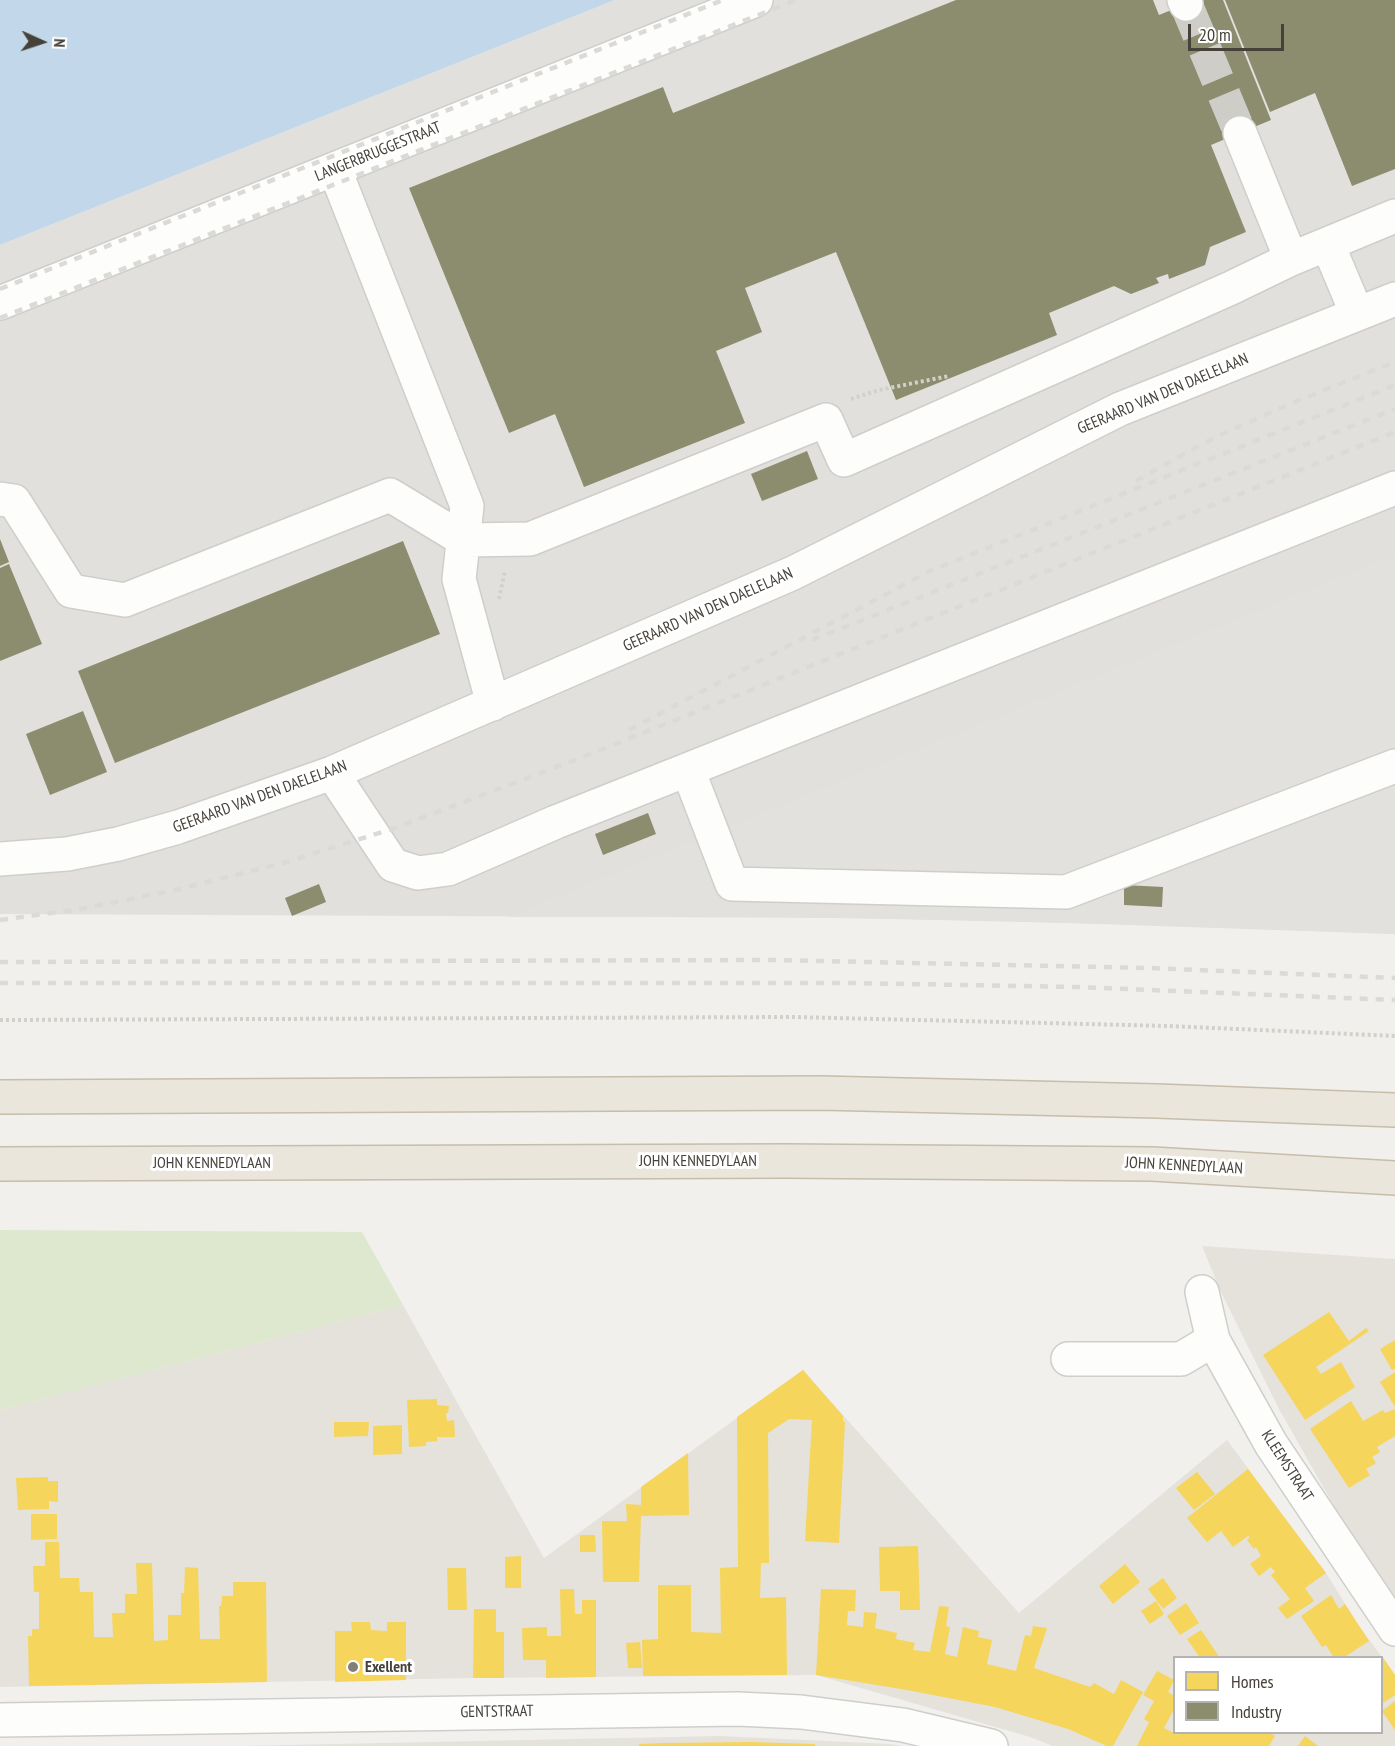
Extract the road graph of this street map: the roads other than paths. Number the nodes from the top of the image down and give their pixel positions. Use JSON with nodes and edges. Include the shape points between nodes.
{"nodes":[{"id":1,"x":756,"y":0,"type":"edge"},
{"id":2,"x":1240,"y":133,"type":"tunnel mouth"},
{"id":3,"x":335,"y":170,"type":"junction"},
{"id":4,"x":1395,"y":216,"type":"edge"},
{"id":5,"x":1328,"y":245,"type":"junction"},
{"id":6,"x":1291,"y":259,"type":"junction"},
{"id":7,"x":1395,"y":299,"type":"edge"},
{"id":8,"x":0,"y":303,"type":"edge"},
{"id":9,"x":1357,"y":314,"type":"junction"},
{"id":10,"x":1395,"y":488,"type":"edge"},
{"id":11,"x":0,"y":499,"type":"edge"},
{"id":12,"x":464,"y":540,"type":"junction"},
{"id":13,"x":493,"y":704,"type":"junction"},
{"id":14,"x":1395,"y":766,"type":"edge"},
{"id":15,"x":688,"y":770,"type":"junction"},
{"id":16,"x":332,"y":773,"type":"junction"},
{"id":17,"x":0,"y":859,"type":"edge"},
{"id":18,"x":0,"y":1096,"type":"edge"},
{"id":19,"x":1395,"y":1110,"type":"edge"},
{"id":20,"x":0,"y":1164,"type":"edge"},
{"id":21,"x":1395,"y":1178,"type":"edge"},
{"id":22,"x":1202,"y":1292,"type":"dead end"},
{"id":23,"x":1213,"y":1340,"type":"junction"},
{"id":24,"x":1068,"y":1359,"type":"dead end"},
{"id":25,"x":1395,"y":1629,"type":"edge"},
{"id":26,"x":0,"y":1720,"type":"edge"},
{"id":27,"x":991,"y":1746,"type":"edge"}],
"edges":[{"from":1,"to":3,"type":"street","name":"LANGERBRUGGESTRAAT"},
{"from":2,"to":6,"type":"street"},
{"from":3,"to":8,"type":"street","name":"LANGERBRUGGESTRAAT"},
{"from":3,"to":12,"type":"street","via":[[467,506]]},
{"from":4,"to":5,"type":"street"},
{"from":5,"to":6,"type":"street"},
{"from":5,"to":9,"type":"street"},
{"from":6,"to":12,"type":"street","via":[[844,460],[826,420],[530,539]]},
{"from":7,"to":9,"type":"street","name":"GEERAARD VAN DEN DAELELAAN"},
{"from":9,"to":13,"type":"street","name":"GEERAARD VAN DEN DAELELAAN","via":[[1120,409],[793,573]]},
{"from":10,"to":15,"type":"street"},
{"from":11,"to":12,"type":"street","via":[[14,501],[70,591],[125,600],[390,495]]},
{"from":12,"to":13,"type":"street","via":[[459,579]]},
{"from":13,"to":16,"type":"street","name":"GEERAARD VAN DEN DAELELAAN"},
{"from":14,"to":15,"type":"street","via":[[1066,892],[732,884]]},
{"from":15,"to":16,"type":"street","via":[[448,869],[418,873],[393,866]]},
{"from":16,"to":17,"type":"street","name":"GEERAARD VAN DEN DAELELAAN","via":[[118,844],[67,854]]},
{"from":18,"to":19,"type":"highway","via":[[820,1093]]},
{"from":20,"to":21,"type":"highway","name":"JOHN KENNEDYLAAN","via":[[1140,1164]]},
{"from":22,"to":23,"type":"street","name":"KLEEMSTRAAT"},
{"from":23,"to":24,"type":"street","via":[[1181,1359]]},
{"from":23,"to":25,"type":"street","name":"KLEEMSTRAAT","via":[[1271,1444]]},
{"from":26,"to":27,"type":"street","name":"GENTSTRAAT","via":[[738,1709],[801,1712],[903,1725]]}]}
